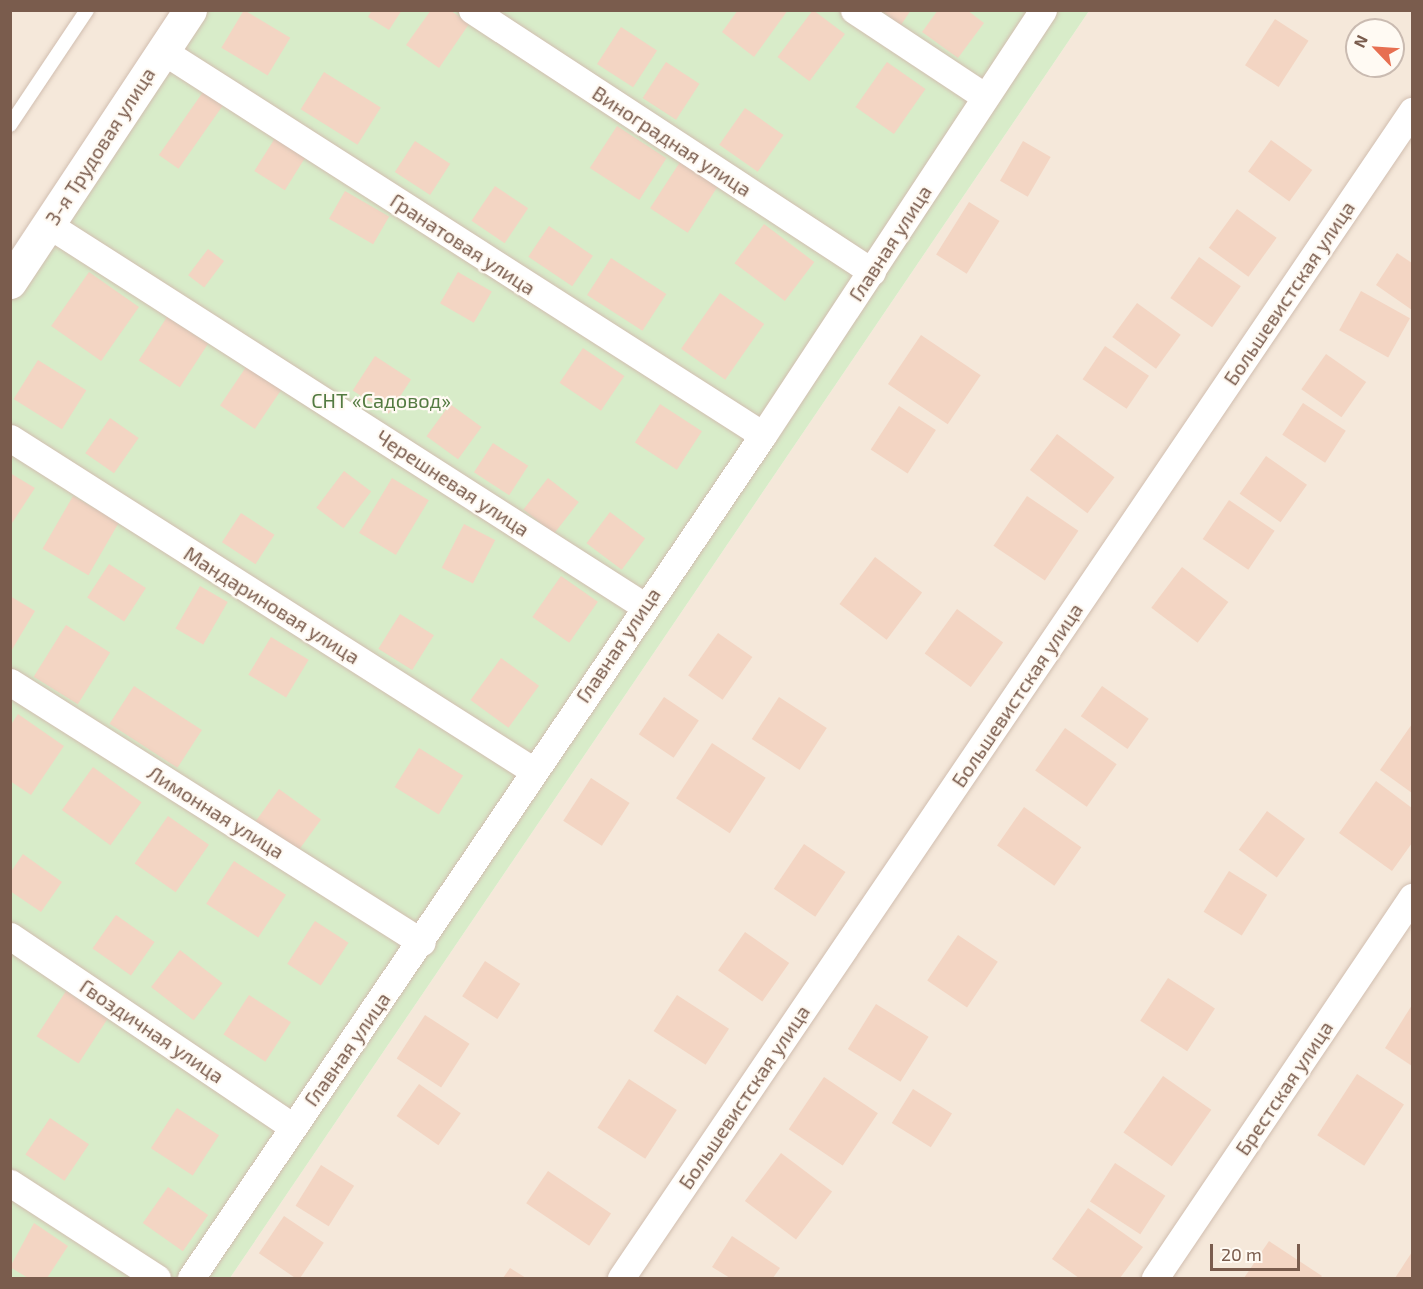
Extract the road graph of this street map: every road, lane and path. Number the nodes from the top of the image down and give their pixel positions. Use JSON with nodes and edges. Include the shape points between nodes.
{"nodes":[{"id":1,"x":87,"y":10,"type":"edge"},
{"id":2,"x":190,"y":10,"type":"edge"},
{"id":3,"x":472,"y":10,"type":"edge"},
{"id":4,"x":854,"y":10,"type":"edge"},
{"id":5,"x":1043,"y":10,"type":"edge"},
{"id":6,"x":163,"y":51,"type":"junction"},
{"id":7,"x":984,"y":96,"type":"junction"},
{"id":8,"x":1413,"y":111,"type":"edge"},
{"id":9,"x":10,"y":124,"type":"edge"},
{"id":10,"x":49,"y":225,"type":"junction"},
{"id":11,"x":872,"y":272,"type":"junction"},
{"id":12,"x":10,"y":282,"type":"edge"},
{"id":13,"x":763,"y":435,"type":"junction"},
{"id":14,"x":10,"y":438,"type":"edge"},
{"id":15,"x":644,"y":606,"type":"junction"},
{"id":16,"x":10,"y":682,"type":"edge"},
{"id":17,"x":534,"y":771,"type":"junction"},
{"id":18,"x":1413,"y":897,"type":"edge"},
{"id":19,"x":10,"y":936,"type":"edge"},
{"id":20,"x":422,"y":942,"type":"junction"},
{"id":21,"x":293,"y":1127,"type":"junction"},
{"id":22,"x":10,"y":1183,"type":"edge"},
{"id":23,"x":157,"y":1278,"type":"edge"},
{"id":24,"x":190,"y":1278,"type":"edge"},
{"id":25,"x":621,"y":1278,"type":"edge"},
{"id":26,"x":1155,"y":1278,"type":"edge"}],
"edges":[{"from":1,"to":9,"type":"lane"},
{"from":2,"to":6,"type":"street","name":"3-я Трудовая улица"},
{"from":3,"to":11,"type":"street","name":"Виноградная улица"},
{"from":4,"to":7,"type":"street"},
{"from":5,"to":7,"type":"street","name":"Главная улица"},
{"from":6,"to":10,"type":"street","name":"3-я Трудовая улица"},
{"from":6,"to":13,"type":"street","name":"Гранатовая улица"},
{"from":7,"to":11,"type":"street","name":"Главная улица"},
{"from":8,"to":25,"type":"street","name":"Большевистская улица"},
{"from":10,"to":12,"type":"street","name":"3-я Трудовая улица"},
{"from":10,"to":15,"type":"street","name":"Черешневая улица"},
{"from":11,"to":13,"type":"street","name":"Главная улица"},
{"from":13,"to":15,"type":"street","name":"Главная улица"},
{"from":14,"to":17,"type":"street","name":"Мандариновая улица"},
{"from":15,"to":17,"type":"street","name":"Главная улица"},
{"from":16,"to":20,"type":"street","name":"Лимонная улица"},
{"from":17,"to":20,"type":"street","name":"Главная улица"},
{"from":18,"to":26,"type":"street","name":"Брестская улица"},
{"from":19,"to":21,"type":"street","name":"Гвоздичная улица"},
{"from":20,"to":21,"type":"street","name":"Главная улица"},
{"from":21,"to":24,"type":"street","name":"Главная улица"},
{"from":22,"to":23,"type":"street"}]}
